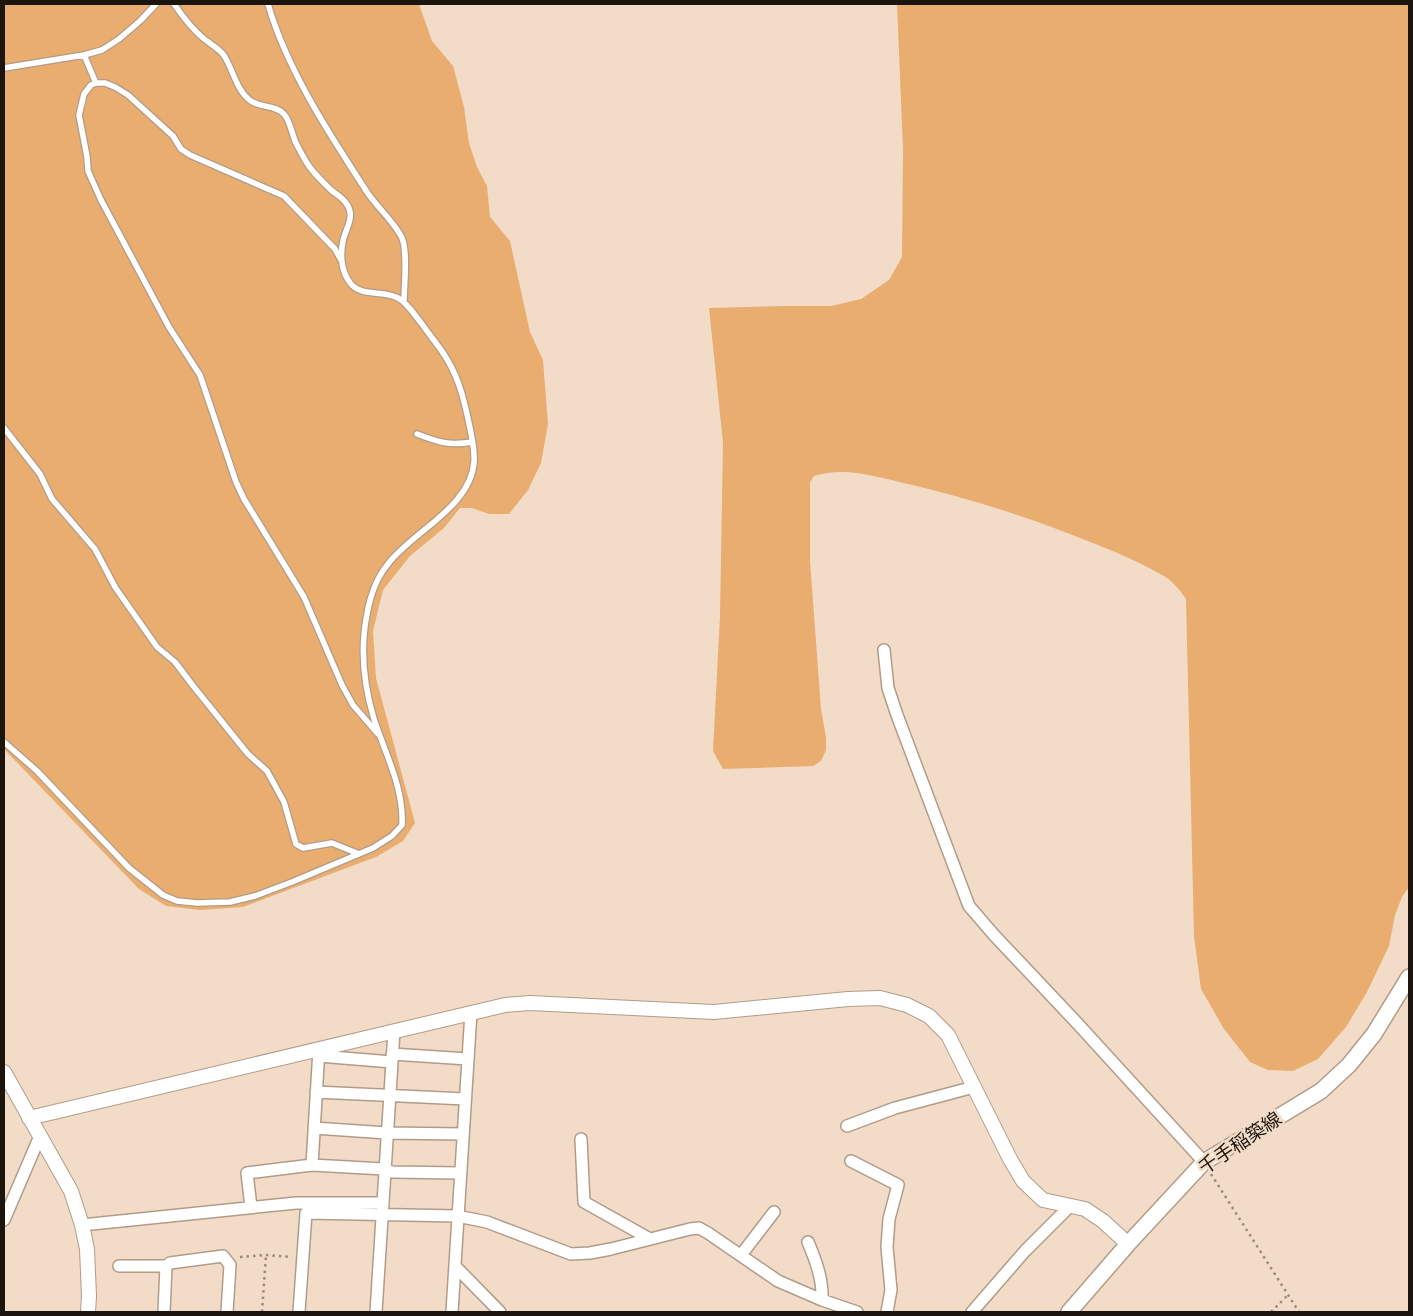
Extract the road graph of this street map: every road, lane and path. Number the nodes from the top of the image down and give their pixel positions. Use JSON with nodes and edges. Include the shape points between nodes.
{"nodes":[{"id":1,"x":156,"y":4,"type":"edge"},
{"id":2,"x":174,"y":4,"type":"edge"},
{"id":3,"x":268,"y":4,"type":"edge"},
{"id":4,"x":84,"y":55,"type":"junction"},
{"id":5,"x":4,"y":68,"type":"edge"},
{"id":6,"x":96,"y":83,"type":"junction"},
{"id":7,"x":341,"y":260,"type":"junction"},
{"id":8,"x":404,"y":302,"type":"junction"},
{"id":9,"x":4,"y":428,"type":"edge"},
{"id":10,"x":416,"y":434,"type":"dead end"},
{"id":11,"x":472,"y":442,"type":"junction"},
{"id":12,"x":884,"y":650,"type":"dead end"},
{"id":13,"x":381,"y":737,"type":"junction"},
{"id":14,"x":4,"y":742,"type":"edge"},
{"id":15,"x":359,"y":854,"type":"junction"},
{"id":16,"x":1409,"y":977,"type":"edge"},
{"id":17,"x":471,"y":1012,"type":"junction"},
{"id":18,"x":394,"y":1031,"type":"junction"},
{"id":19,"x":319,"y":1053,"type":"junction"},
{"id":20,"x":392,"y":1058,"type":"junction"},
{"id":21,"x":468,"y":1059,"type":"junction"},
{"id":22,"x":4,"y":1072,"type":"edge"},
{"id":23,"x":974,"y":1087,"type":"junction"},
{"id":24,"x":316,"y":1092,"type":"junction"},
{"id":25,"x":389,"y":1096,"type":"junction"},
{"id":26,"x":465,"y":1099,"type":"junction"},
{"id":27,"x":29,"y":1118,"type":"junction"},
{"id":28,"x":848,"y":1126,"type":"dead end"},
{"id":29,"x":314,"y":1128,"type":"junction"},
{"id":30,"x":387,"y":1132,"type":"junction"},
{"id":31,"x":463,"y":1134,"type":"junction"},
{"id":32,"x":40,"y":1136,"type":"junction"},
{"id":33,"x":582,"y":1139,"type":"dead end"},
{"id":34,"x":850,"y":1161,"type":"dead end"},
{"id":35,"x":1204,"y":1162,"type":"junction"},
{"id":36,"x":312,"y":1165,"type":"junction"},
{"id":37,"x":384,"y":1169,"type":"junction"},
{"id":38,"x":460,"y":1173,"type":"junction"},
{"id":39,"x":1070,"y":1206,"type":"junction"},
{"id":40,"x":251,"y":1208,"type":"junction"},
{"id":41,"x":382,"y":1209,"type":"junction"},
{"id":42,"x":774,"y":1212,"type":"dead end"},
{"id":43,"x":457,"y":1216,"type":"junction"},
{"id":44,"x":4,"y":1220,"type":"edge"},
{"id":45,"x":82,"y":1224,"type":"junction"},
{"id":46,"x":650,"y":1239,"type":"junction"},
{"id":47,"x":808,"y":1242,"type":"dead end"},
{"id":48,"x":1128,"y":1244,"type":"junction"},
{"id":49,"x":266,"y":1255,"type":"junction"},
{"id":50,"x":741,"y":1255,"type":"junction"},
{"id":51,"x":223,"y":1256,"type":"junction"},
{"id":52,"x":302,"y":1258,"type":"junction"},
{"id":53,"x":119,"y":1266,"type":"dead end"},
{"id":54,"x":166,"y":1266,"type":"junction"},
{"id":55,"x":454,"y":1266,"type":"junction"},
{"id":56,"x":1288,"y":1295,"type":"junction"},
{"id":57,"x":822,"y":1300,"type":"junction"},
{"id":58,"x":88,"y":1312,"type":"edge"},
{"id":59,"x":164,"y":1312,"type":"edge"},
{"id":60,"x":227,"y":1312,"type":"edge"},
{"id":61,"x":262,"y":1312,"type":"edge"},
{"id":62,"x":298,"y":1312,"type":"edge"},
{"id":63,"x":376,"y":1312,"type":"edge"},
{"id":64,"x":452,"y":1312,"type":"edge"},
{"id":65,"x":500,"y":1312,"type":"edge"},
{"id":66,"x":856,"y":1312,"type":"edge"},
{"id":67,"x":887,"y":1312,"type":"edge"},
{"id":68,"x":972,"y":1312,"type":"edge"},
{"id":69,"x":1069,"y":1312,"type":"edge"},
{"id":70,"x":1271,"y":1312,"type":"edge"},
{"id":71,"x":1299,"y":1312,"type":"edge"}],
"edges":[{"from":1,"to":4,"type":"lane","via":[[119,39],[102,50]]},
{"from":2,"to":7,"type":"lane","via":[[187,24],[222,54],[240,89],[251,101],[285,114],[308,165],[347,204],[351,215]]},
{"from":3,"to":8,"type":"lane","via":[[285,53],[305,91],[368,194],[402,238]]},
{"from":4,"to":5,"type":"lane"},
{"from":4,"to":6,"type":"lane"},
{"from":6,"to":7,"type":"lane","via":[[105,83],[128,95],[190,155],[284,196]]},
{"from":6,"to":13,"type":"lane","via":[[84,94],[79,115],[88,171],[169,327],[200,375],[244,498],[304,597],[353,705]]},
{"from":7,"to":8,"type":"lane","via":[[355,288]]},
{"from":8,"to":11,"type":"lane","via":[[448,360],[458,380]]},
{"from":9,"to":15,"type":"lane","via":[[40,474],[52,499],[95,549],[115,587],[157,647],[175,662],[248,754],[267,771],[284,802],[296,844],[302,848],[332,843]]},
{"from":10,"to":11,"type":"lane","via":[[440,443]]},
{"from":11,"to":13,"type":"lane","via":[[474,462],[460,496],[387,564],[374,590],[367,614],[363,650],[365,678]]},
{"from":12,"to":35,"type":"street","via":[[888,688],[897,715],[970,906]]},
{"from":13,"to":15,"type":"lane","via":[[401,803],[402,825],[392,836]]},
{"from":14,"to":15,"type":"lane","via":[[37,771],[129,868],[163,895],[177,901],[230,902],[255,896]]},
{"from":16,"to":35,"type":"main road","name":"千手稲築線","via":[[1374,1034],[1321,1091]]},
{"from":17,"to":18,"type":"street"},
{"from":17,"to":21,"type":"street"},
{"from":17,"to":23,"type":"street","via":[[530,1003],[714,1012],[880,998],[929,1016],[948,1036]]},
{"from":18,"to":19,"type":"street"},
{"from":18,"to":20,"type":"street"},
{"from":19,"to":20,"type":"street"},
{"from":19,"to":24,"type":"street"},
{"from":19,"to":27,"type":"street"},
{"from":20,"to":21,"type":"street"},
{"from":20,"to":25,"type":"street"},
{"from":21,"to":26,"type":"street"},
{"from":22,"to":27,"type":"street"},
{"from":23,"to":28,"type":"street","via":[[895,1108]]},
{"from":23,"to":39,"type":"street","via":[[1023,1181],[1043,1200]]},
{"from":24,"to":25,"type":"street"},
{"from":24,"to":29,"type":"street"},
{"from":25,"to":26,"type":"street"},
{"from":25,"to":30,"type":"street"},
{"from":26,"to":31,"type":"street"},
{"from":27,"to":32,"type":"street"},
{"from":29,"to":30,"type":"street"},
{"from":29,"to":36,"type":"street"},
{"from":30,"to":31,"type":"street"},
{"from":30,"to":37,"type":"street"},
{"from":31,"to":38,"type":"street"},
{"from":32,"to":44,"type":"street"},
{"from":32,"to":45,"type":"street","via":[[71,1191]]},
{"from":33,"to":46,"type":"street","via":[[584,1202]]},
{"from":34,"to":67,"type":"street","via":[[898,1184],[889,1219],[887,1247],[891,1290]]},
{"from":35,"to":48,"type":"main road","name":"千手稲築線"},
{"from":35,"to":56,"type":"path"},
{"from":36,"to":37,"type":"street"},
{"from":36,"to":40,"type":"street","via":[[248,1173]]},
{"from":37,"to":38,"type":"street","via":[[392,1172]]},
{"from":37,"to":41,"type":"street"},
{"from":38,"to":43,"type":"street"},
{"from":39,"to":48,"type":"street","via":[[1085,1209]]},
{"from":39,"to":68,"type":"street","via":[[1025,1250]]},
{"from":40,"to":41,"type":"street","via":[[296,1203]]},
{"from":40,"to":45,"type":"street"},
{"from":41,"to":43,"type":"street"},
{"from":41,"to":52,"type":"street","via":[[306,1213]]},
{"from":41,"to":63,"type":"street"},
{"from":42,"to":50,"type":"street"},
{"from":43,"to":46,"type":"street","via":[[486,1222],[571,1254],[590,1253]]},
{"from":43,"to":55,"type":"street"},
{"from":45,"to":58,"type":"street","via":[[87,1249]]},
{"from":46,"to":50,"type":"street","via":[[699,1228]]},
{"from":47,"to":57,"type":"street","via":[[818,1265]]},
{"from":48,"to":69,"type":"main road","name":"千手稲築線"},
{"from":49,"to":51,"type":"path"},
{"from":49,"to":52,"type":"path"},
{"from":49,"to":61,"type":"path"},
{"from":50,"to":57,"type":"street","via":[[778,1281]]},
{"from":51,"to":54,"type":"street"},
{"from":51,"to":60,"type":"street","via":[[230,1265]]},
{"from":52,"to":62,"type":"street"},
{"from":53,"to":54,"type":"street"},
{"from":54,"to":59,"type":"street"},
{"from":55,"to":64,"type":"street"},
{"from":55,"to":65,"type":"street"},
{"from":56,"to":70,"type":"path"},
{"from":56,"to":71,"type":"path"},
{"from":57,"to":66,"type":"street"}]}
